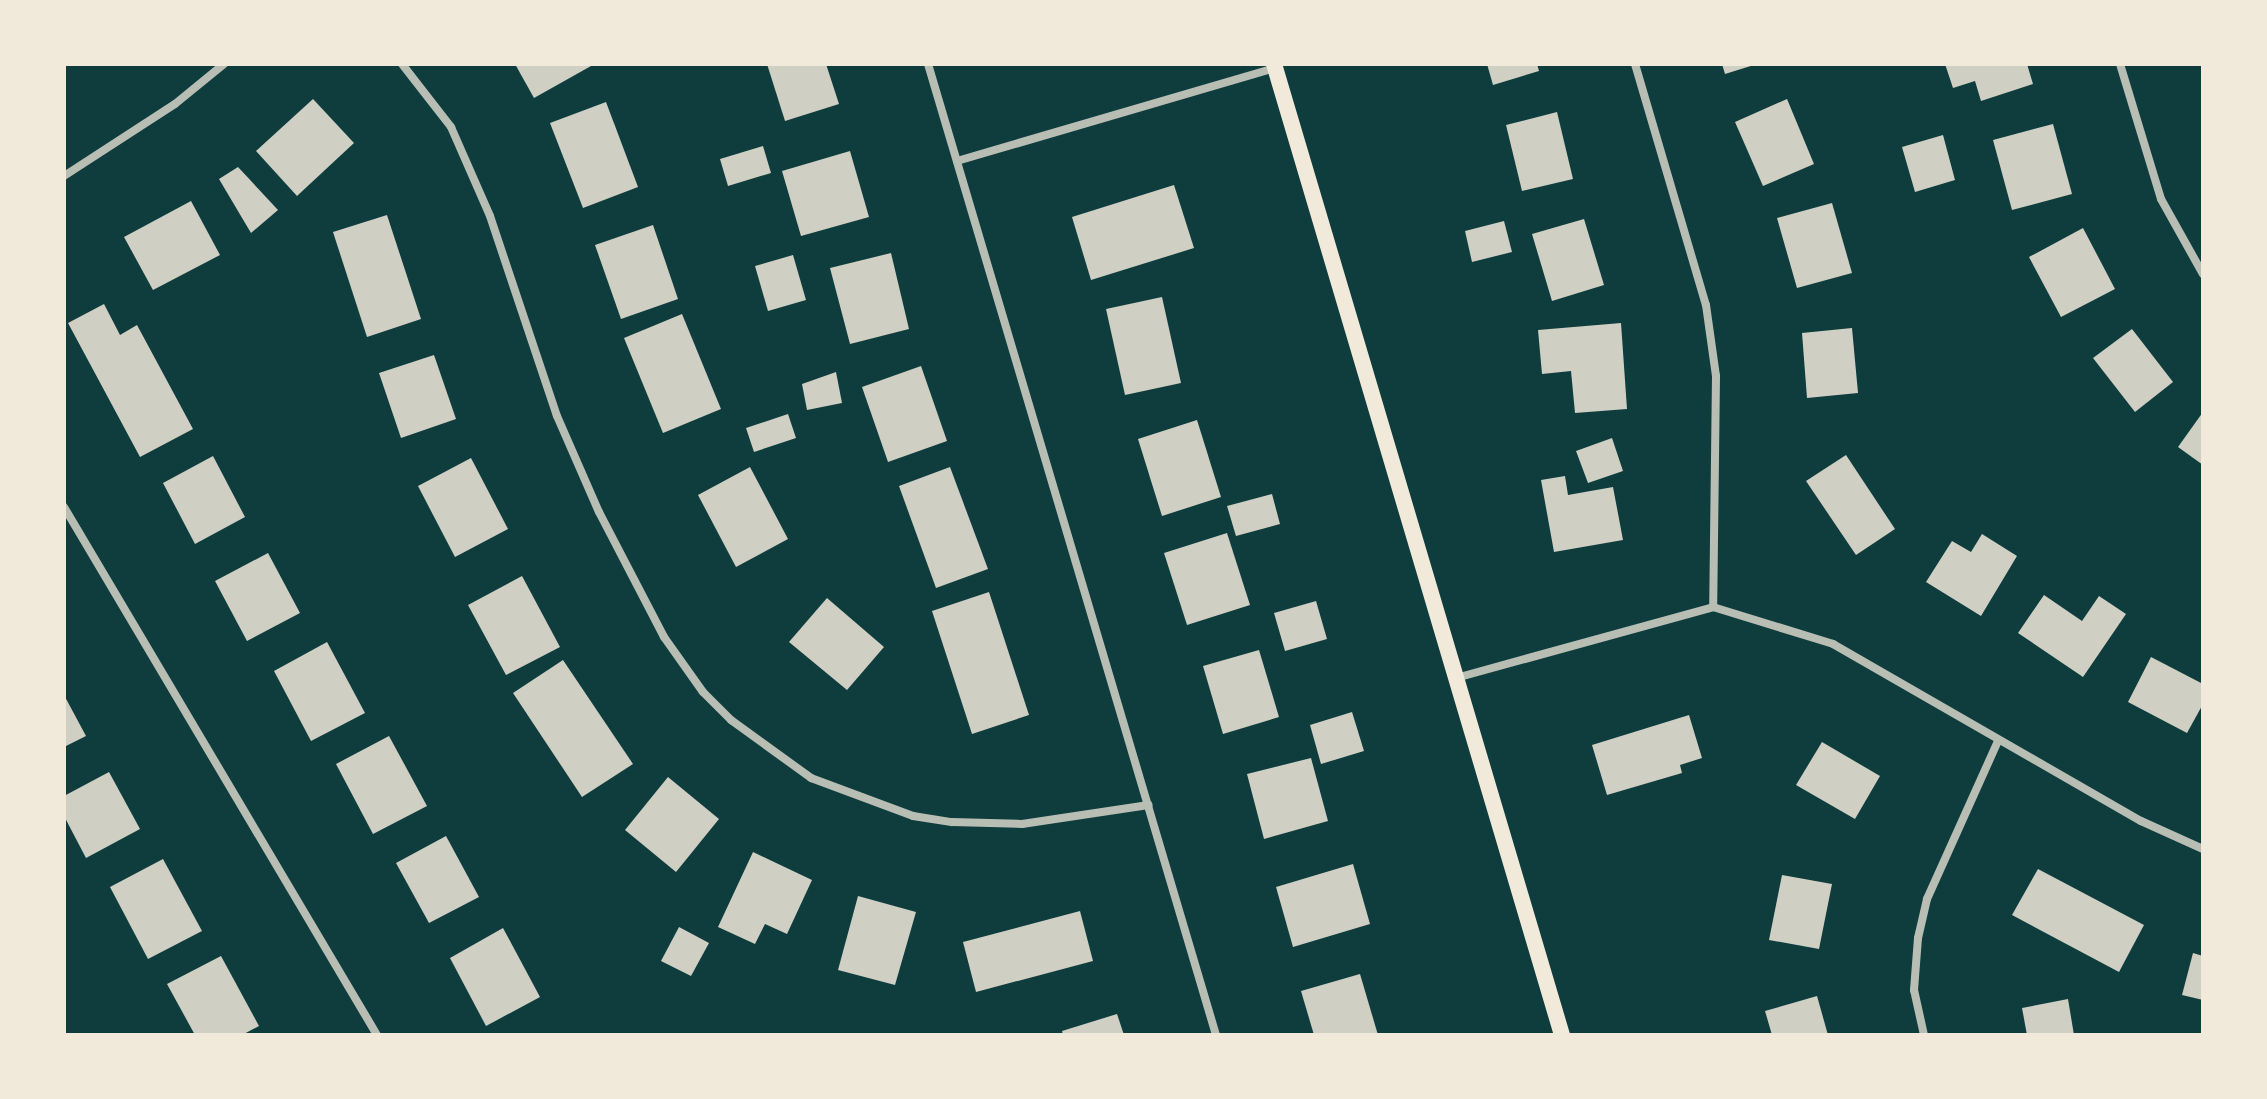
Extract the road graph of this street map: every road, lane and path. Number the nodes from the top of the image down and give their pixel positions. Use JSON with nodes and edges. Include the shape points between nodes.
{"nodes":[{"id":1,"x":224,"y":64,"type":"edge"},
{"id":2,"x":402,"y":64,"type":"edge"},
{"id":3,"x":928,"y":64,"type":"edge"},
{"id":4,"x":1635,"y":64,"type":"edge"},
{"id":5,"x":2120,"y":64,"type":"edge"},
{"id":6,"x":1274,"y":66,"type":"edge"},
{"id":7,"x":957,"y":161,"type":"junction"},
{"id":8,"x":64,"y":176,"type":"edge"},
{"id":9,"x":2203,"y":274,"type":"edge"},
{"id":10,"x":64,"y":507,"type":"edge"},
{"id":11,"x":1713,"y":607,"type":"junction"},
{"id":12,"x":1456,"y":678,"type":"junction"},
{"id":13,"x":1998,"y":741,"type":"junction"},
{"id":14,"x":1149,"y":805,"type":"junction"},
{"id":15,"x":2203,"y":849,"type":"edge"},
{"id":16,"x":377,"y":1035,"type":"edge"},
{"id":17,"x":1216,"y":1035,"type":"edge"},
{"id":18,"x":1562,"y":1035,"type":"edge"},
{"id":19,"x":1924,"y":1035,"type":"edge"}],
"edges":[{"from":1,"to":8,"type":"street","via":[[175,104]]},
{"from":2,"to":14,"type":"street","via":[[451,127],[490,216],[557,416],[599,512],[664,637],[703,692],[731,720],[811,778],[913,816],[1022,824]]},
{"from":3,"to":7,"type":"street"},
{"from":4,"to":11,"type":"street","via":[[1706,305],[1716,376]]},
{"from":5,"to":9,"type":"street","via":[[2161,199]]},
{"from":6,"to":7,"type":"street"},
{"from":6,"to":12,"type":"main road"},
{"from":7,"to":14,"type":"street"},
{"from":10,"to":16,"type":"street"},
{"from":11,"to":12,"type":"street"},
{"from":11,"to":13,"type":"street","via":[[1833,644]]},
{"from":12,"to":18,"type":"main road"},
{"from":13,"to":15,"type":"street","via":[[2141,821]]},
{"from":13,"to":19,"type":"street","via":[[1927,899],[1914,990]]},
{"from":14,"to":17,"type":"street"}]}
